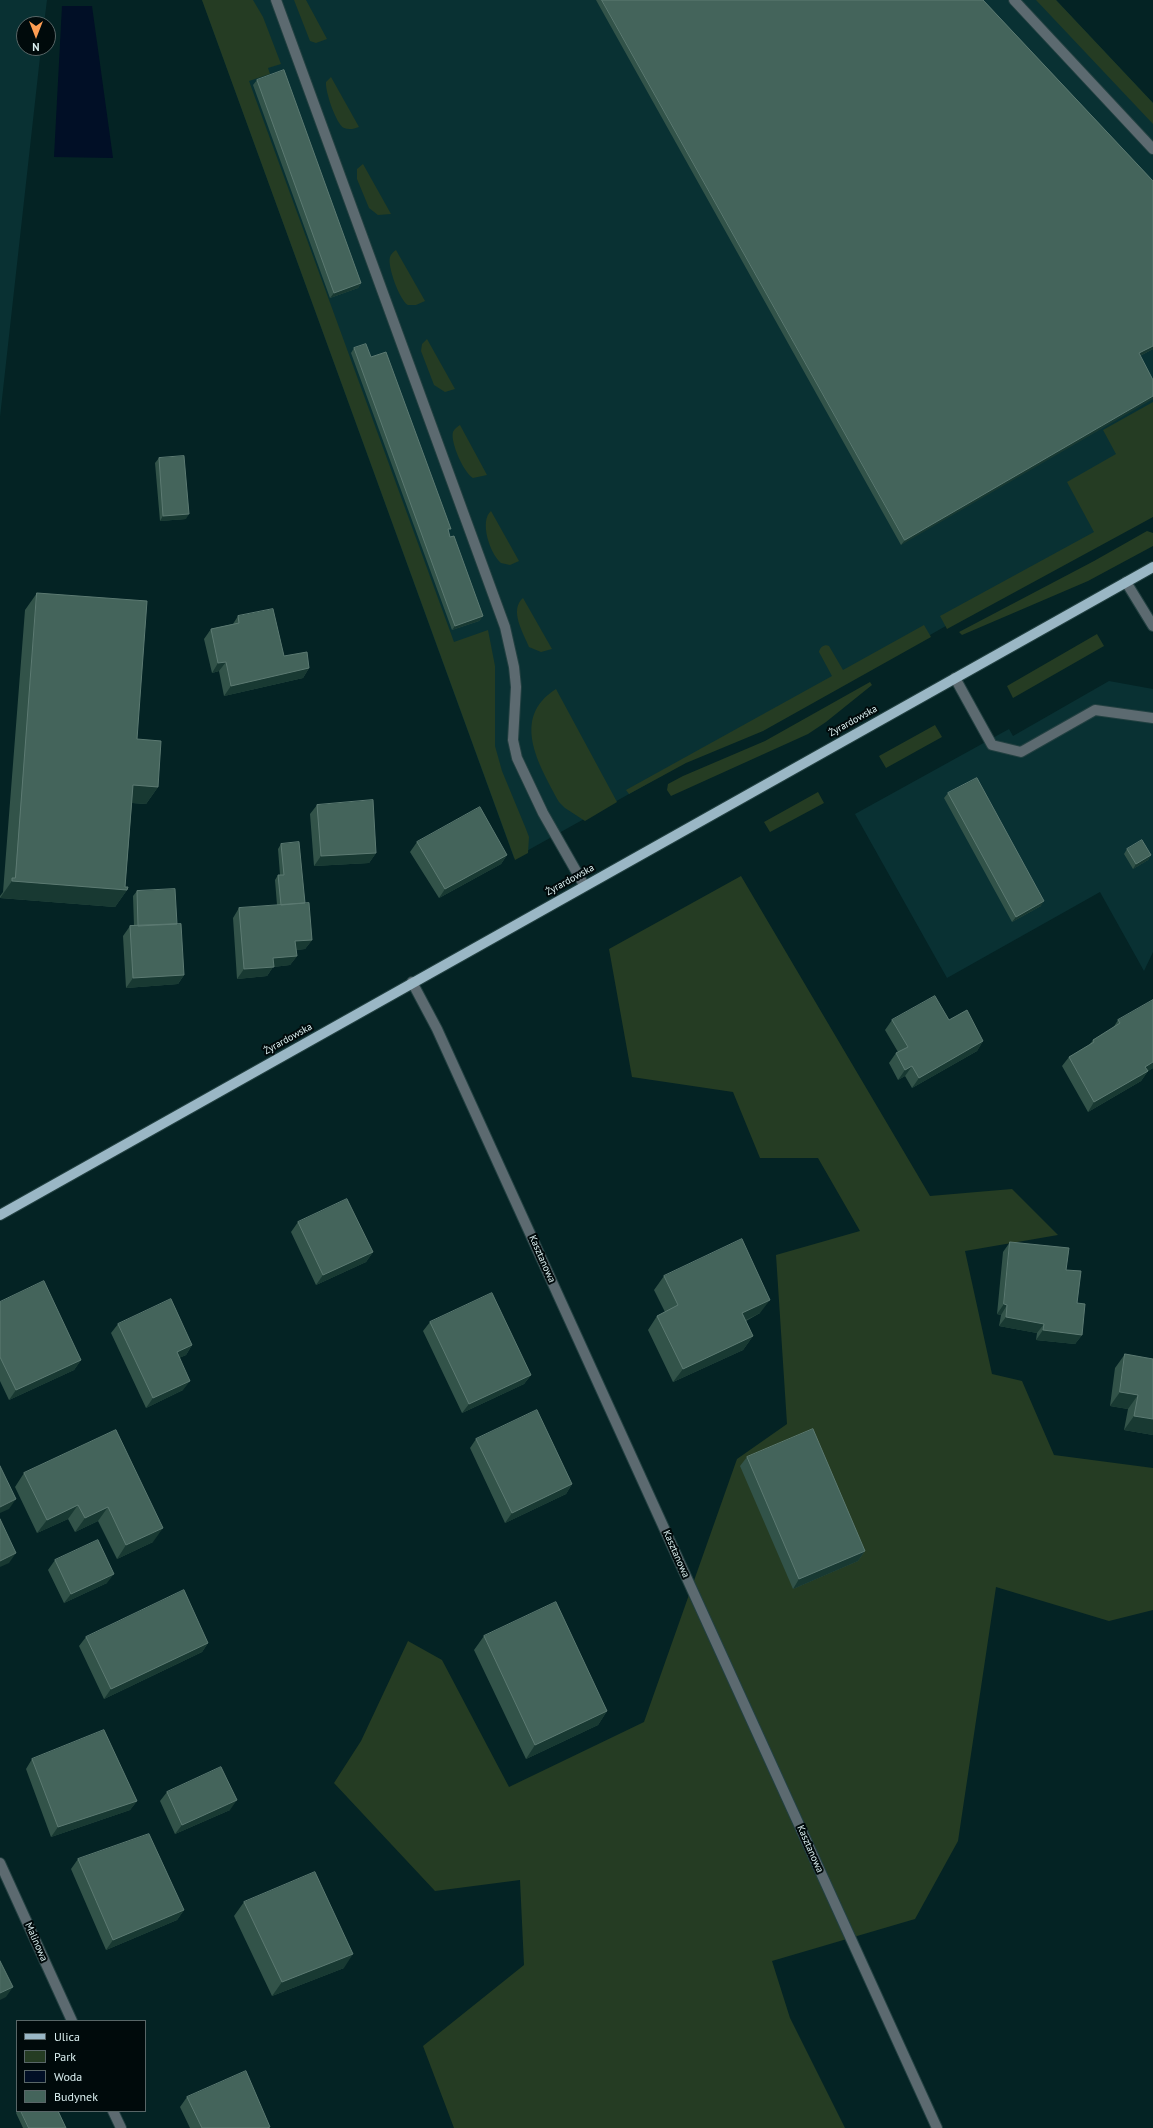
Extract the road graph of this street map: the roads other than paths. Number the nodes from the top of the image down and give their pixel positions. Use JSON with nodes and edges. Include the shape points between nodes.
{"nodes":[{"id":1,"x":276,"y":0,"type":"edge"},
{"id":2,"x":1014,"y":0,"type":"edge"},
{"id":3,"x":1153,"y":149,"type":"edge"},
{"id":4,"x":1153,"y":567,"type":"edge"},
{"id":5,"x":1126,"y":582,"type":"junction"},
{"id":6,"x":1153,"y":626,"type":"edge"},
{"id":7,"x":955,"y":678,"type":"junction"},
{"id":8,"x":1153,"y":718,"type":"edge"},
{"id":9,"x":584,"y":885,"type":"junction"},
{"id":10,"x":412,"y":982,"type":"junction"},
{"id":11,"x":0,"y":1215,"type":"edge"},
{"id":12,"x":0,"y":1863,"type":"edge"},
{"id":13,"x":72,"y":2020,"type":"edge"},
{"id":14,"x":113,"y":2112,"type":"edge"},
{"id":15,"x":121,"y":2128,"type":"edge"},
{"id":16,"x":937,"y":2128,"type":"edge"}],
"edges":[{"from":1,"to":9,"type":"street","via":[[504,627],[516,687],[513,740],[517,758]]},
{"from":2,"to":3,"type":"street"},
{"from":4,"to":5,"type":"main road","name":"Żyrardowska"},
{"from":5,"to":6,"type":"street"},
{"from":5,"to":7,"type":"main road","name":"Żyrardowska"},
{"from":7,"to":8,"type":"street","via":[[992,745],[1021,752],[1095,710]]},
{"from":7,"to":9,"type":"main road","name":"Żyrardowska"},
{"from":9,"to":10,"type":"main road","name":"Żyrardowska"},
{"from":10,"to":11,"type":"main road","name":"Żyrardowska"},
{"from":10,"to":16,"type":"street","name":"Kasztanowa","via":[[447,1051]]},
{"from":12,"to":13,"type":"street","name":"Malinowa"},
{"from":14,"to":15,"type":"street"}]}
